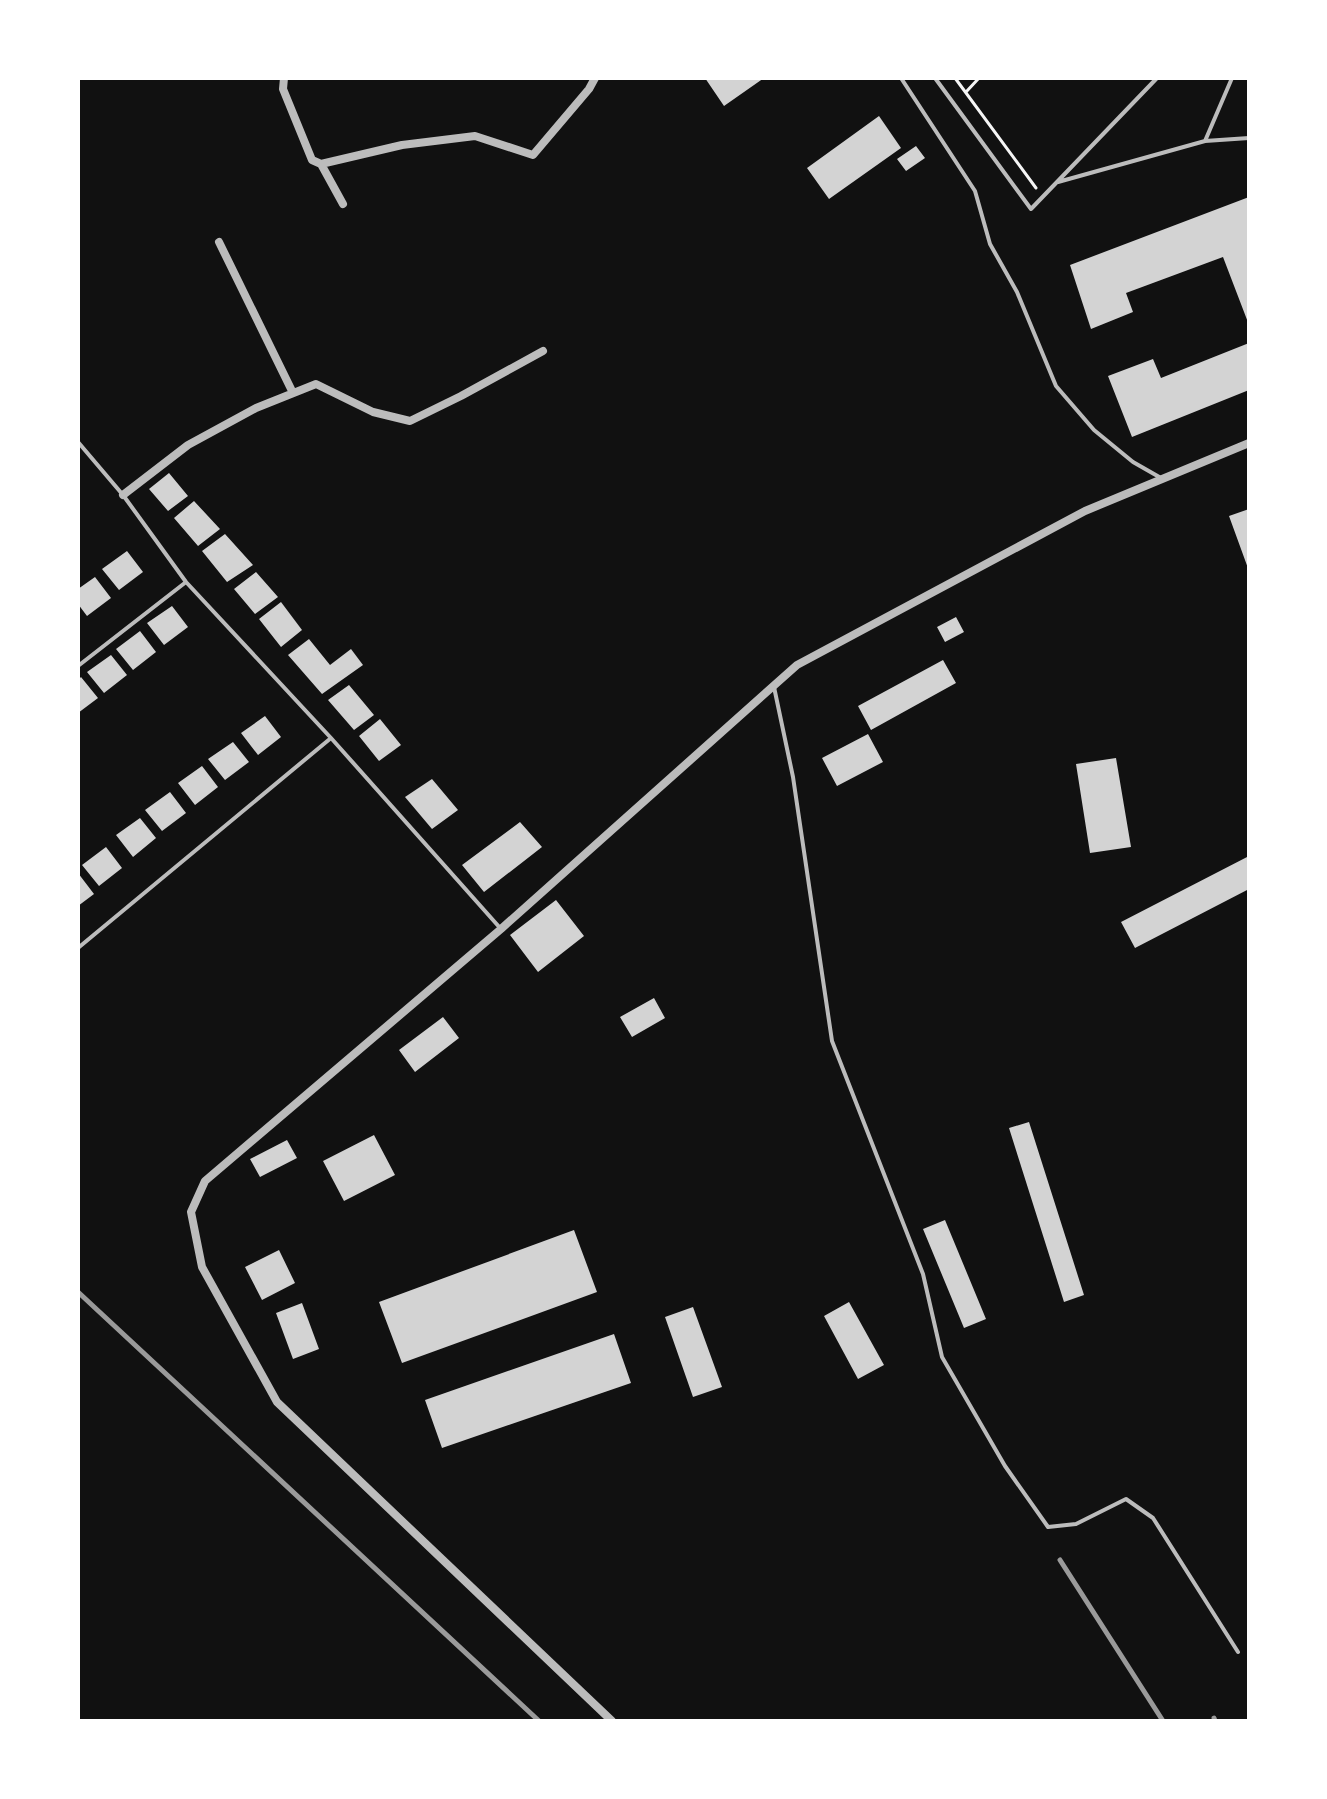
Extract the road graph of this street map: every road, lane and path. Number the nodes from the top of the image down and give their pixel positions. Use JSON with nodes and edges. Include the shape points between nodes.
{"nodes":[{"id":1,"x":284,"y":78,"type":"edge"},
{"id":2,"x":595,"y":78,"type":"edge"},
{"id":3,"x":901,"y":78,"type":"edge"},
{"id":4,"x":935,"y":78,"type":"edge"},
{"id":5,"x":955,"y":78,"type":"edge"},
{"id":6,"x":979,"y":78,"type":"edge"},
{"id":7,"x":1157,"y":78,"type":"edge"},
{"id":8,"x":1232,"y":78,"type":"edge"},
{"id":9,"x":966,"y":92,"type":"junction"},
{"id":10,"x":1249,"y":138,"type":"edge"},
{"id":11,"x":1205,"y":141,"type":"junction"},
{"id":12,"x":321,"y":164,"type":"junction"},
{"id":13,"x":1056,"y":183,"type":"junction"},
{"id":14,"x":1043,"y":197,"type":"junction"},
{"id":15,"x":343,"y":204,"type":"dead end"},
{"id":16,"x":219,"y":242,"type":"dead end"},
{"id":17,"x":543,"y":351,"type":"dead end"},
{"id":18,"x":293,"y":393,"type":"junction"},
{"id":19,"x":78,"y":442,"type":"edge"},
{"id":20,"x":1249,"y":443,"type":"edge"},
{"id":21,"x":1161,"y":478,"type":"junction"},
{"id":22,"x":123,"y":495,"type":"junction"},
{"id":23,"x":186,"y":582,"type":"junction"},
{"id":24,"x":78,"y":666,"type":"edge"},
{"id":25,"x":773,"y":685,"type":"junction"},
{"id":26,"x":331,"y":738,"type":"junction"},
{"id":27,"x":501,"y":929,"type":"junction"},
{"id":28,"x":78,"y":948,"type":"edge"},
{"id":29,"x":1238,"y":1652,"type":"dead end"},
{"id":30,"x":612,"y":1721,"type":"edge"}],
"edges":[{"from":1,"to":12,"type":"street","via":[[283,89],[312,160]]},
{"from":2,"to":12,"type":"street","via":[[533,155],[475,136],[402,145]]},
{"from":3,"to":21,"type":"lane","via":[[975,191],[990,244],[1017,292],[1056,386],[1094,430]]},
{"from":4,"to":14,"type":"lane","via":[[1031,209]]},
{"from":5,"to":9,"type":"path"},
{"from":6,"to":9,"type":"path"},
{"from":7,"to":13,"type":"lane"},
{"from":8,"to":11,"type":"lane"},
{"from":9,"to":14,"type":"path"},
{"from":10,"to":11,"type":"lane"},
{"from":11,"to":13,"type":"lane"},
{"from":12,"to":15,"type":"street"},
{"from":13,"to":14,"type":"lane"},
{"from":16,"to":18,"type":"street"},
{"from":17,"to":18,"type":"street","via":[[410,421],[373,412],[316,384]]},
{"from":18,"to":22,"type":"street","via":[[188,445]]},
{"from":19,"to":22,"type":"lane"},
{"from":20,"to":21,"type":"street"},
{"from":21,"to":25,"type":"street","via":[[1071,518],[797,665]]},
{"from":22,"to":23,"type":"lane"},
{"from":23,"to":24,"type":"lane"},
{"from":23,"to":26,"type":"lane"},
{"from":25,"to":27,"type":"street"},
{"from":25,"to":29,"type":"lane","via":[[793,777],[832,1041],[923,1274],[942,1357],[1005,1466],[1048,1527],[1076,1524],[1126,1499],[1153,1518]]},
{"from":26,"to":27,"type":"lane"},
{"from":26,"to":28,"type":"lane"},
{"from":27,"to":30,"type":"street","via":[[205,1181],[191,1212],[202,1267],[277,1402]]}]}
